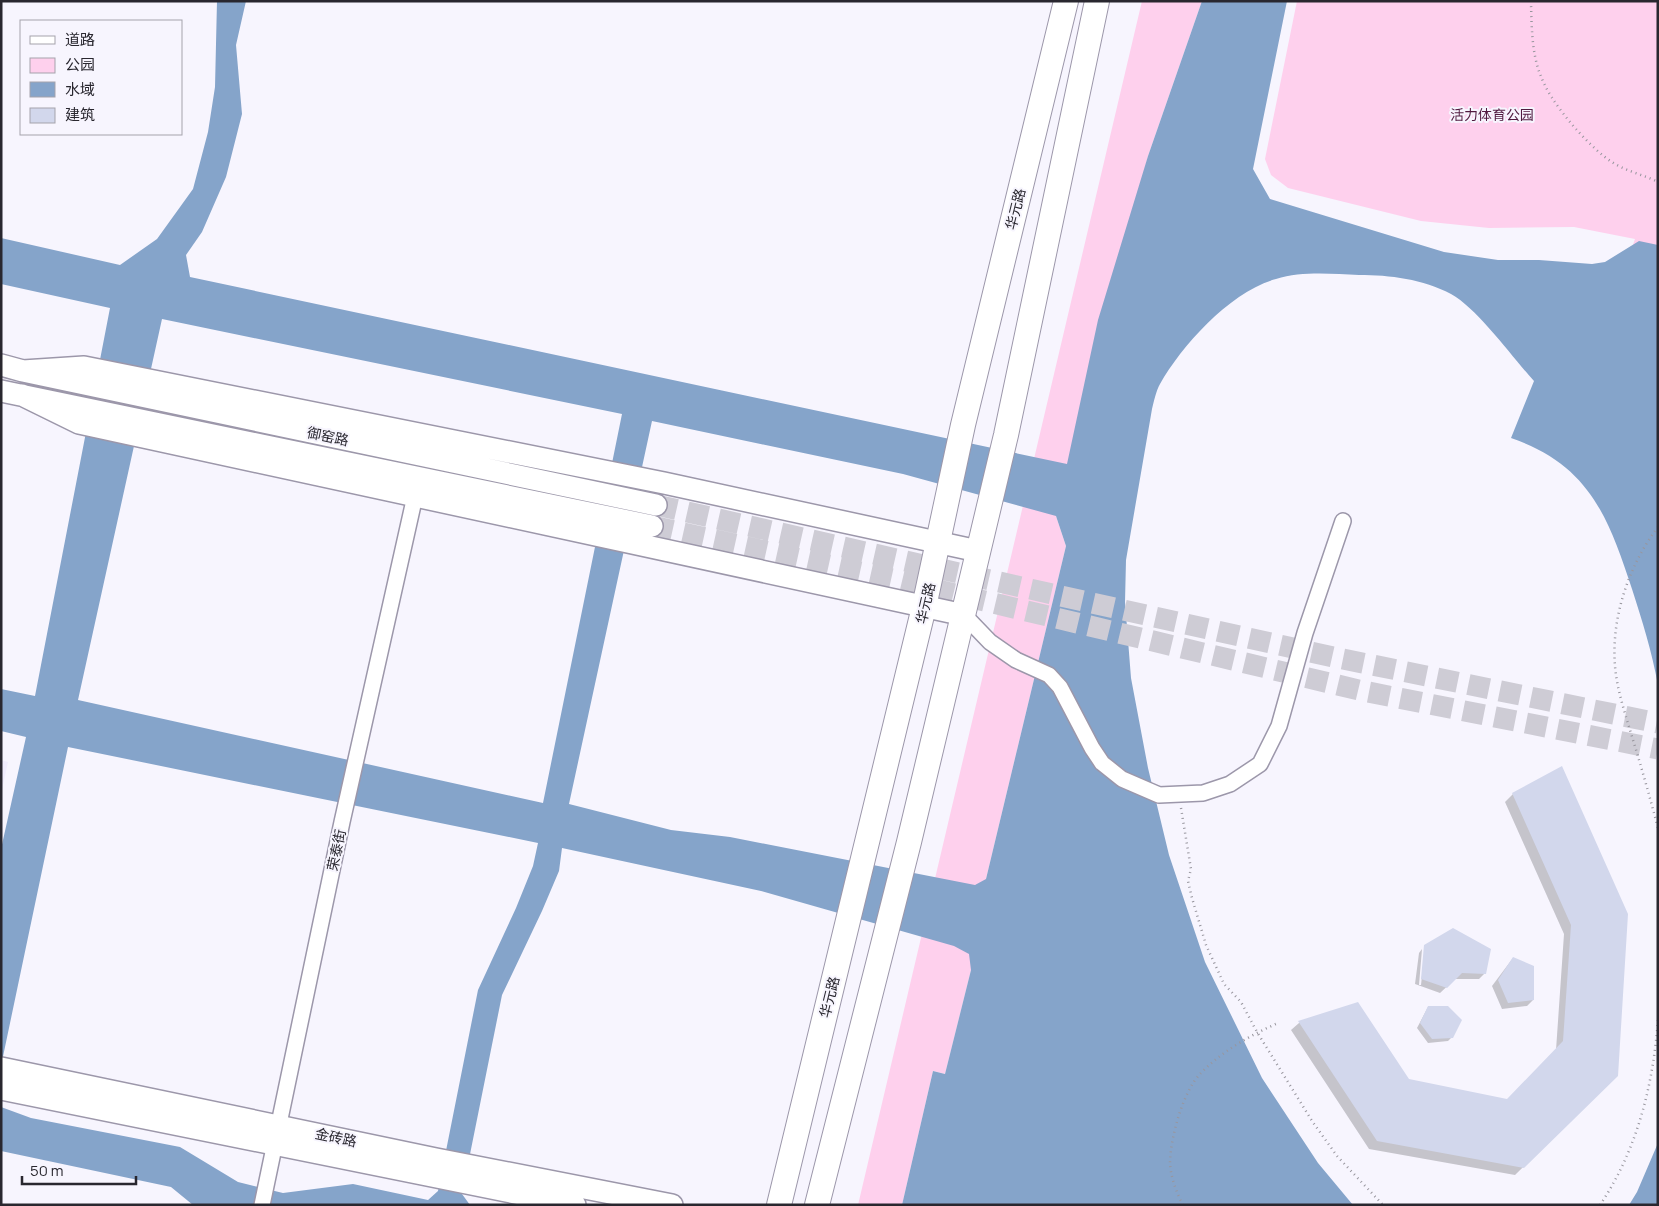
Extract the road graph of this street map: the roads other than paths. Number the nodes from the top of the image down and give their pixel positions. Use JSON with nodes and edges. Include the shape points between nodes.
{"nodes":[{"id":1,"x":1066,"y":1,"type":"edge"},
{"id":2,"x":1097,"y":1,"type":"edge"},
{"id":3,"x":1,"y":365,"type":"edge"},
{"id":4,"x":85,"y":376,"type":"junction"},
{"id":5,"x":1,"y":390,"type":"edge"},
{"id":6,"x":148,"y":430,"type":"junction"},
{"id":7,"x":415,"y":496,"type":"junction"},
{"id":8,"x":656,"y":505,"type":"tunnel mouth"},
{"id":9,"x":1343,"y":521,"type":"dead end"},
{"id":10,"x":652,"y":526,"type":"tunnel mouth"},
{"id":11,"x":939,"y":542,"type":"junction"},
{"id":12,"x":978,"y":551,"type":"junction"},
{"id":13,"x":924,"y":607,"type":"junction"},
{"id":14,"x":964,"y":615,"type":"junction"},
{"id":15,"x":1,"y":1068,"type":"edge"},
{"id":16,"x":1,"y":1089,"type":"edge"},
{"id":17,"x":278,"y":1125,"type":"junction"},
{"id":18,"x":274,"y":1146,"type":"junction"},
{"id":19,"x":434,"y":1167,"type":"junction"},
{"id":20,"x":521,"y":1192,"type":"edge"},
{"id":21,"x":262,"y":1205,"type":"edge"},
{"id":22,"x":575,"y":1205,"type":"edge"},
{"id":23,"x":672,"y":1205,"type":"edge"},
{"id":24,"x":779,"y":1205,"type":"edge"},
{"id":25,"x":817,"y":1205,"type":"edge"}],
"edges":[{"from":1,"to":11,"type":"main road","name":"华元路","via":[[963,425]]},
{"from":2,"to":12,"type":"main road","via":[[1006,435]]},
{"from":3,"to":4,"type":"street","name":"御窑路","via":[[23,372]]},
{"from":4,"to":8,"type":"street","name":"御窑路"},
{"from":4,"to":11,"type":"street","via":[[160,382]]},
{"from":5,"to":6,"type":"street","via":[[80,415]]},
{"from":6,"to":7,"type":"street"},
{"from":6,"to":10,"type":"street","name":"御窑路"},
{"from":7,"to":13,"type":"street"},
{"from":7,"to":17,"type":"street","name":"荣泰街"},
{"from":9,"to":14,"type":"street","via":[[1305,633],[1279,726],[1260,764],[1230,784],[1203,793],[1159,795],[1122,779],[1102,763],[1092,748],[1060,686],[1049,675],[1016,660],[990,642]]},
{"from":11,"to":12,"type":"street"},
{"from":11,"to":13,"type":"main road","name":"华元路"},
{"from":12,"to":14,"type":"main road"},
{"from":13,"to":14,"type":"street"},
{"from":13,"to":24,"type":"main road","name":"华元路"},
{"from":14,"to":25,"type":"main road"},
{"from":15,"to":17,"type":"street","name":"金砖路"},
{"from":16,"to":18,"type":"street","name":"金砖路"},
{"from":17,"to":18,"type":"street","name":"荣泰街"},
{"from":17,"to":19,"type":"street","name":"金砖路"},
{"from":18,"to":19,"type":"street","name":"金砖路"},
{"from":18,"to":21,"type":"street","name":"荣泰街"},
{"from":19,"to":20,"type":"street","name":"金砖路","via":[[479,1175]]},
{"from":20,"to":22,"type":"street","name":"金砖路"},
{"from":20,"to":23,"type":"street","name":"金砖路"}]}
